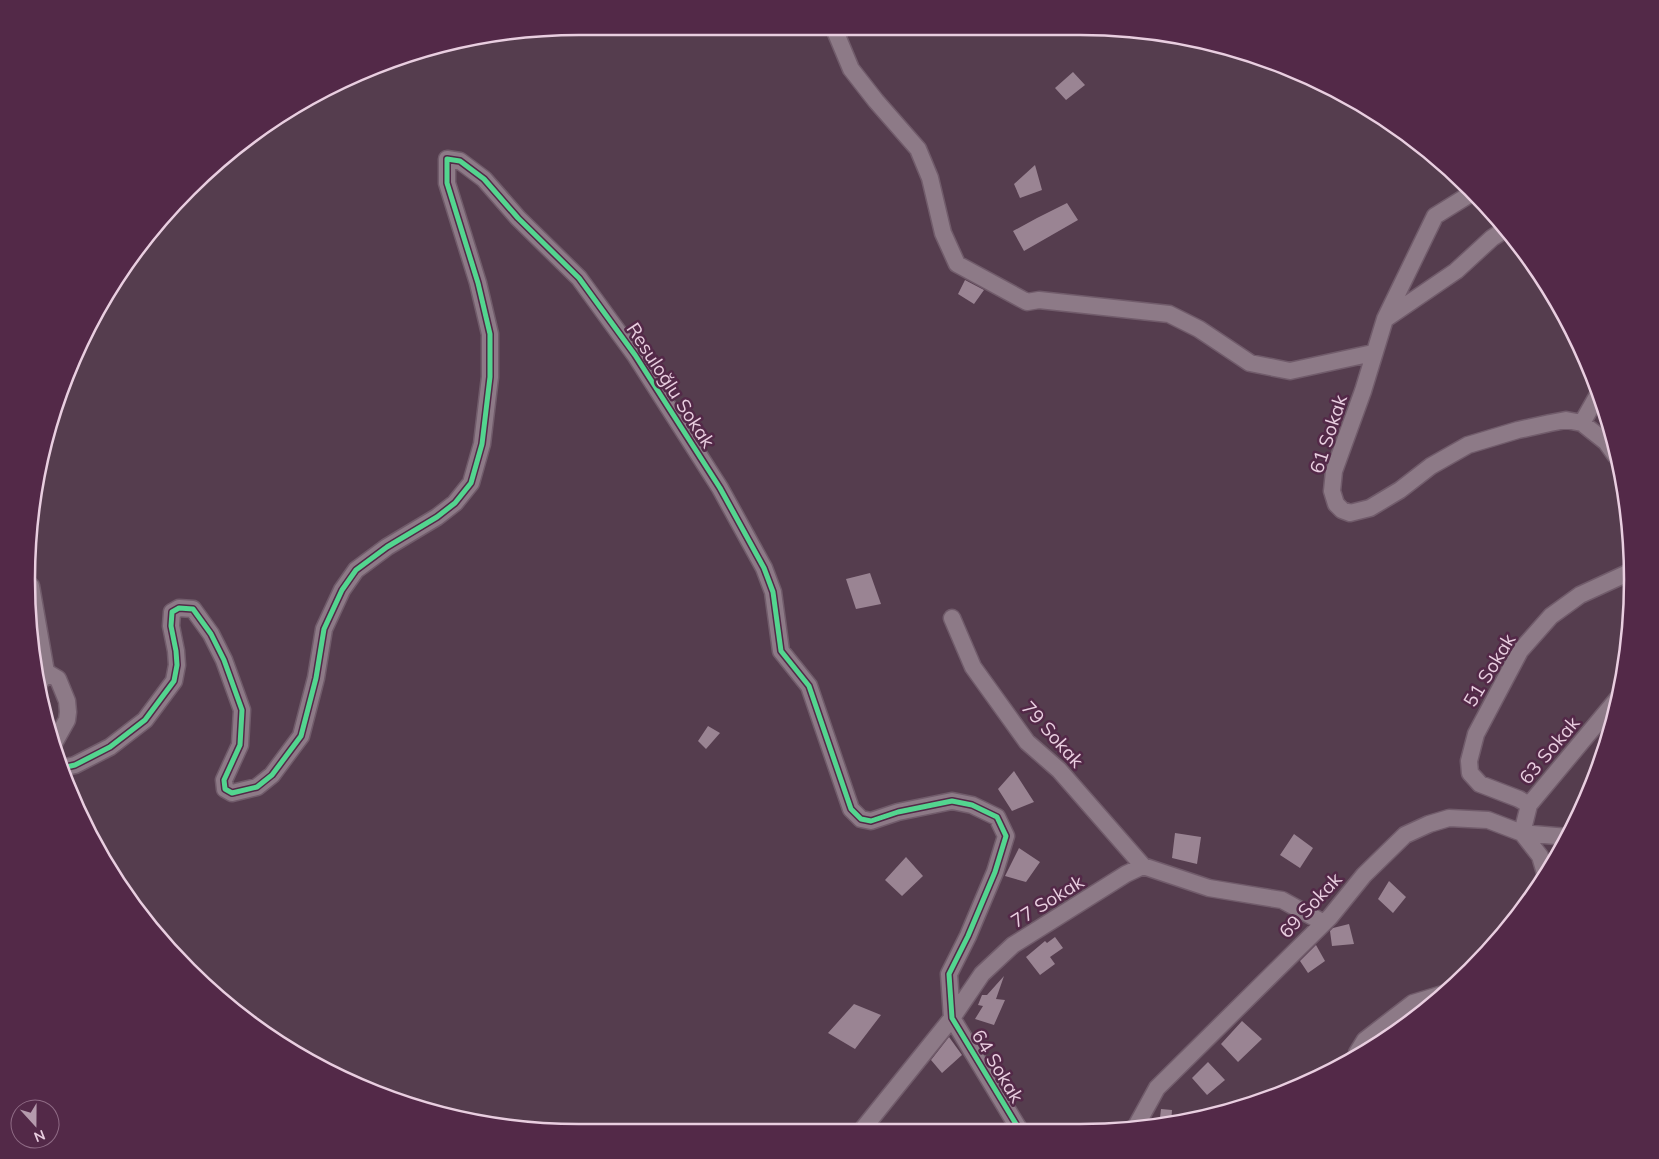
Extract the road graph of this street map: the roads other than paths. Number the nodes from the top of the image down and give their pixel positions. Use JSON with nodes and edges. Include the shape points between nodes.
{"nodes":[{"id":1,"x":837,"y":35,"type":"edge"},
{"id":2,"x":1467,"y":196,"type":"edge"},
{"id":3,"x":1499,"y":233,"type":"edge"},
{"id":4,"x":1385,"y":319,"type":"junction"},
{"id":5,"x":1374,"y":353,"type":"junction"},
{"id":6,"x":1594,"y":402,"type":"edge"},
{"id":7,"x":1582,"y":423,"type":"junction"},
{"id":8,"x":1605,"y":438,"type":"edge"},
{"id":9,"x":1624,"y":575,"type":"edge"},
{"id":10,"x":36,"y":615,"type":"edge"},
{"id":11,"x":952,"y":618,"type":"dead end"},
{"id":12,"x":46,"y":672,"type":"junction"},
{"id":13,"x":44,"y":676,"type":"edge"},
{"id":14,"x":1607,"y":711,"type":"edge"},
{"id":15,"x":59,"y":736,"type":"edge"},
{"id":16,"x":68,"y":766,"type":"edge"},
{"id":17,"x":1529,"y":805,"type":"junction"},
{"id":18,"x":1522,"y":833,"type":"junction"},
{"id":19,"x":1559,"y":836,"type":"edge"},
{"id":20,"x":1543,"y":865,"type":"edge"},
{"id":21,"x":1143,"y":866,"type":"junction"},
{"id":22,"x":1324,"y":923,"type":"junction"},
{"id":23,"x":1426,"y":999,"type":"edge"},
{"id":24,"x":952,"y":1018,"type":"junction"},
{"id":25,"x":1363,"y":1044,"type":"edge"},
{"id":26,"x":1139,"y":1120,"type":"edge"},
{"id":27,"x":867,"y":1124,"type":"edge"},
{"id":28,"x":1016,"y":1124,"type":"edge"}],
"edges":[{"from":1,"to":5,"type":"street","via":[[851,69],[918,149],[930,178],[943,233],[957,264],[1027,302],[1039,300],[1169,314],[1199,329],[1250,364],[1290,372]]},
{"from":2,"to":4,"type":"street","name":"61 Sokak","via":[[1435,216]]},
{"from":3,"to":4,"type":"street","via":[[1456,271]]},
{"from":4,"to":5,"type":"street","name":"61 Sokak"},
{"from":5,"to":7,"type":"street","name":"61 Sokak","via":[[1364,391],[1334,471],[1332,491],[1336,504],[1350,513],[1370,508],[1468,445],[1550,423],[1566,420]]},
{"from":6,"to":7,"type":"street"},
{"from":7,"to":8,"type":"street"},
{"from":9,"to":17,"type":"street","name":"51 Sokak","via":[[1580,595],[1551,616],[1520,651],[1476,734],[1469,761],[1470,773],[1480,784]]},
{"from":10,"to":12,"type":"street"},
{"from":11,"to":21,"type":"street","name":"79 Sokak","via":[[973,667],[1028,742],[1059,770]]},
{"from":12,"to":13,"type":"street"},
{"from":12,"to":15,"type":"street","via":[[58,679],[68,706],[67,720]]},
{"from":14,"to":17,"type":"street","name":"63 Sokak"},
{"from":16,"to":24,"type":"street","name":"Resuloğlu Sokak","via":[[110,747],[145,720],[174,681],[176,651],[172,612],[179,608],[193,609],[224,660],[242,710],[240,745],[224,780],[225,789],[232,793],[258,787],[272,775],[302,736],[324,629],[342,590],[356,570],[437,517],[455,503],[471,483],[482,444],[490,377],[490,334],[447,183],[447,159],[460,161],[484,179],[579,278],[635,355],[720,488],[764,568],[773,592],[781,651],[809,686],[851,809],[861,819],[871,821],[952,801],[972,805],[998,817],[1006,836],[995,872],[949,974]]},
{"from":17,"to":18,"type":"street","name":"63 Sokak"},
{"from":18,"to":19,"type":"street","name":"69 Sokak"},
{"from":18,"to":20,"type":"street","via":[[1540,856]]},
{"from":18,"to":22,"type":"street","name":"69 Sokak","via":[[1488,820],[1449,818],[1404,835],[1364,875]]},
{"from":21,"to":22,"type":"street","via":[[1209,888],[1282,900]]},
{"from":21,"to":24,"type":"street","name":"77 Sokak","via":[[1013,945],[982,974]]},
{"from":22,"to":26,"type":"street","name":"69 Sokak","via":[[1157,1088]]},
{"from":23,"to":25,"type":"street","via":[[1413,1003]]},
{"from":24,"to":27,"type":"street","name":"77 Sokak"},
{"from":24,"to":28,"type":"street","name":"64 Sokak"}]}
